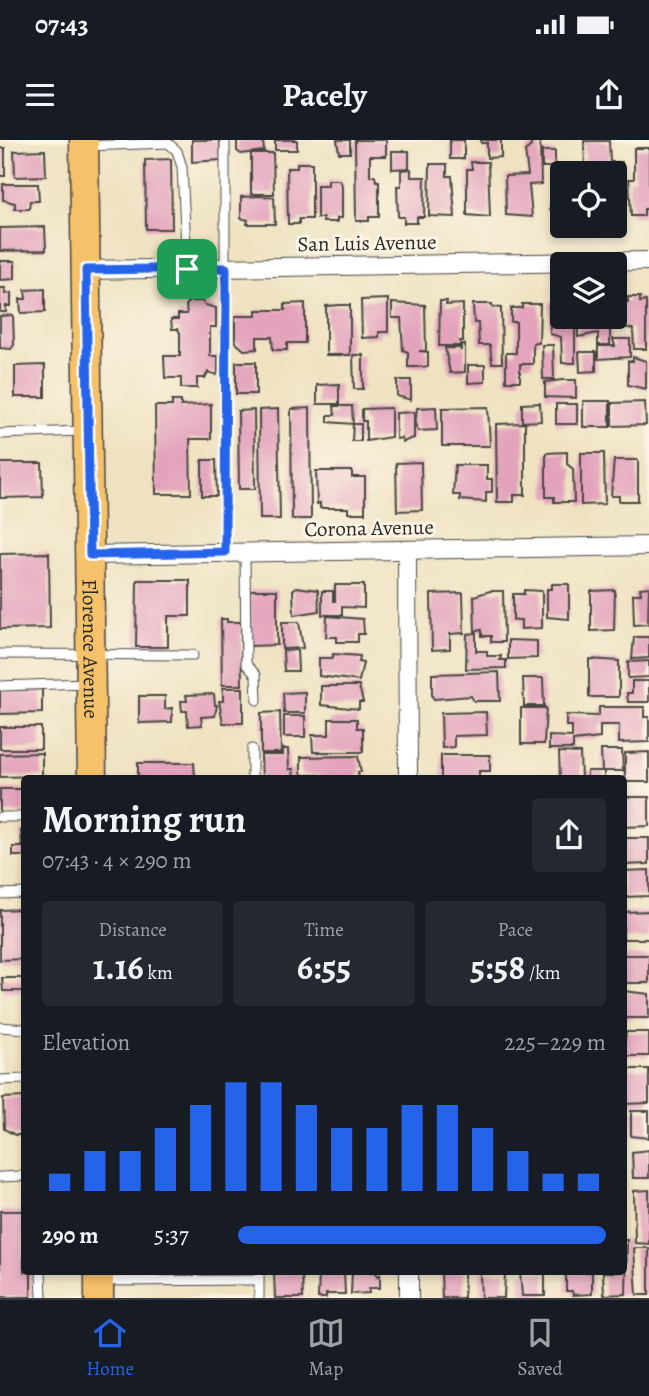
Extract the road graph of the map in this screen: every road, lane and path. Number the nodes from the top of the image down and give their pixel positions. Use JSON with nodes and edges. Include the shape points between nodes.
{"nodes":[{"id":1,"x":225,"y":140,"type":"edge"},
{"id":2,"x":84,"y":143,"type":"edge"},
{"id":3,"x":649,"y":261,"type":"edge"},
{"id":4,"x":226,"y":268,"type":"junction"},
{"id":5,"x":187,"y":269,"type":"junction"},
{"id":6,"x":86,"y":270,"type":"junction"},
{"id":7,"x":88,"y":430,"type":"junction"},
{"id":8,"x":0,"y":434,"type":"edge"},
{"id":9,"x":649,"y":546,"type":"edge"},
{"id":10,"x":407,"y":550,"type":"junction"},
{"id":11,"x":225,"y":552,"type":"junction"},
{"id":12,"x":245,"y":552,"type":"junction"},
{"id":13,"x":90,"y":555,"type":"junction"},
{"id":14,"x":0,"y":654,"type":"edge"},
{"id":15,"x":91,"y":655,"type":"junction"},
{"id":16,"x":193,"y":655,"type":"dead end"},
{"id":17,"x":91,"y":683,"type":"junction"},
{"id":18,"x":0,"y":687,"type":"edge"},
{"id":19,"x":257,"y":700,"type":"dead end"},
{"id":20,"x":252,"y":749,"type":"dead end"},
{"id":21,"x":92,"y":775,"type":"edge"},
{"id":22,"x":252,"y":775,"type":"edge"},
{"id":23,"x":408,"y":775,"type":"edge"},
{"id":24,"x":0,"y":817,"type":"edge"},
{"id":25,"x":21,"y":817,"type":"edge"},
{"id":26,"x":21,"y":893,"type":"edge"},
{"id":27,"x":0,"y":894,"type":"edge"},
{"id":28,"x":0,"y":1027,"type":"edge"},
{"id":29,"x":21,"y":1029,"type":"edge"},
{"id":30,"x":21,"y":1079,"type":"edge"},
{"id":31,"x":0,"y":1080,"type":"edge"},
{"id":32,"x":21,"y":1176,"type":"edge"},
{"id":33,"x":0,"y":1177,"type":"edge"},
{"id":34,"x":41,"y":1275,"type":"edge"},
{"id":35,"x":409,"y":1275,"type":"edge"},
{"id":36,"x":259,"y":1276,"type":"edge"},
{"id":37,"x":99,"y":1284,"type":"edge"},
{"id":38,"x":42,"y":1298,"type":"edge"},
{"id":39,"x":259,"y":1298,"type":"edge"},
{"id":40,"x":409,"y":1298,"type":"edge"}],
"edges":[{"from":1,"to":4,"type":"lane"},
{"from":2,"to":5,"type":"lane","via":[[168,143],[177,152],[182,167]]},
{"from":2,"to":6,"type":"main road","name":"Florence Avenue"},
{"from":3,"to":4,"type":"street","name":"San Luis Avenue"},
{"from":4,"to":5,"type":"street","name":"San Luis Avenue"},
{"from":4,"to":11,"type":"lane"},
{"from":5,"to":6,"type":"street","name":"San Luis Avenue"},
{"from":6,"to":7,"type":"main road","name":"Florence Avenue"},
{"from":7,"to":8,"type":"lane"},
{"from":7,"to":13,"type":"main road","name":"Florence Avenue"},
{"from":9,"to":10,"type":"street","name":"Corona Avenue"},
{"from":10,"to":12,"type":"street","name":"Corona Avenue"},
{"from":10,"to":23,"type":"street"},
{"from":11,"to":12,"type":"street","name":"Corona Avenue"},
{"from":11,"to":13,"type":"street","name":"Corona Avenue"},
{"from":12,"to":19,"type":"lane","via":[[246,664],[256,675]]},
{"from":13,"to":15,"type":"main road","name":"Florence Avenue"},
{"from":14,"to":15,"type":"lane"},
{"from":15,"to":16,"type":"lane"},
{"from":15,"to":17,"type":"main road","name":"Florence Avenue"},
{"from":17,"to":18,"type":"lane"},
{"from":17,"to":21,"type":"main road","name":"Florence Avenue"},
{"from":20,"to":22,"type":"lane"},
{"from":24,"to":25,"type":"lane"},
{"from":26,"to":27,"type":"lane"},
{"from":28,"to":29,"type":"lane"},
{"from":30,"to":31,"type":"lane"},
{"from":32,"to":33,"type":"lane"},
{"from":34,"to":38,"type":"lane"},
{"from":35,"to":40,"type":"street"},
{"from":36,"to":37,"type":"lane"},
{"from":36,"to":39,"type":"lane"}]}
